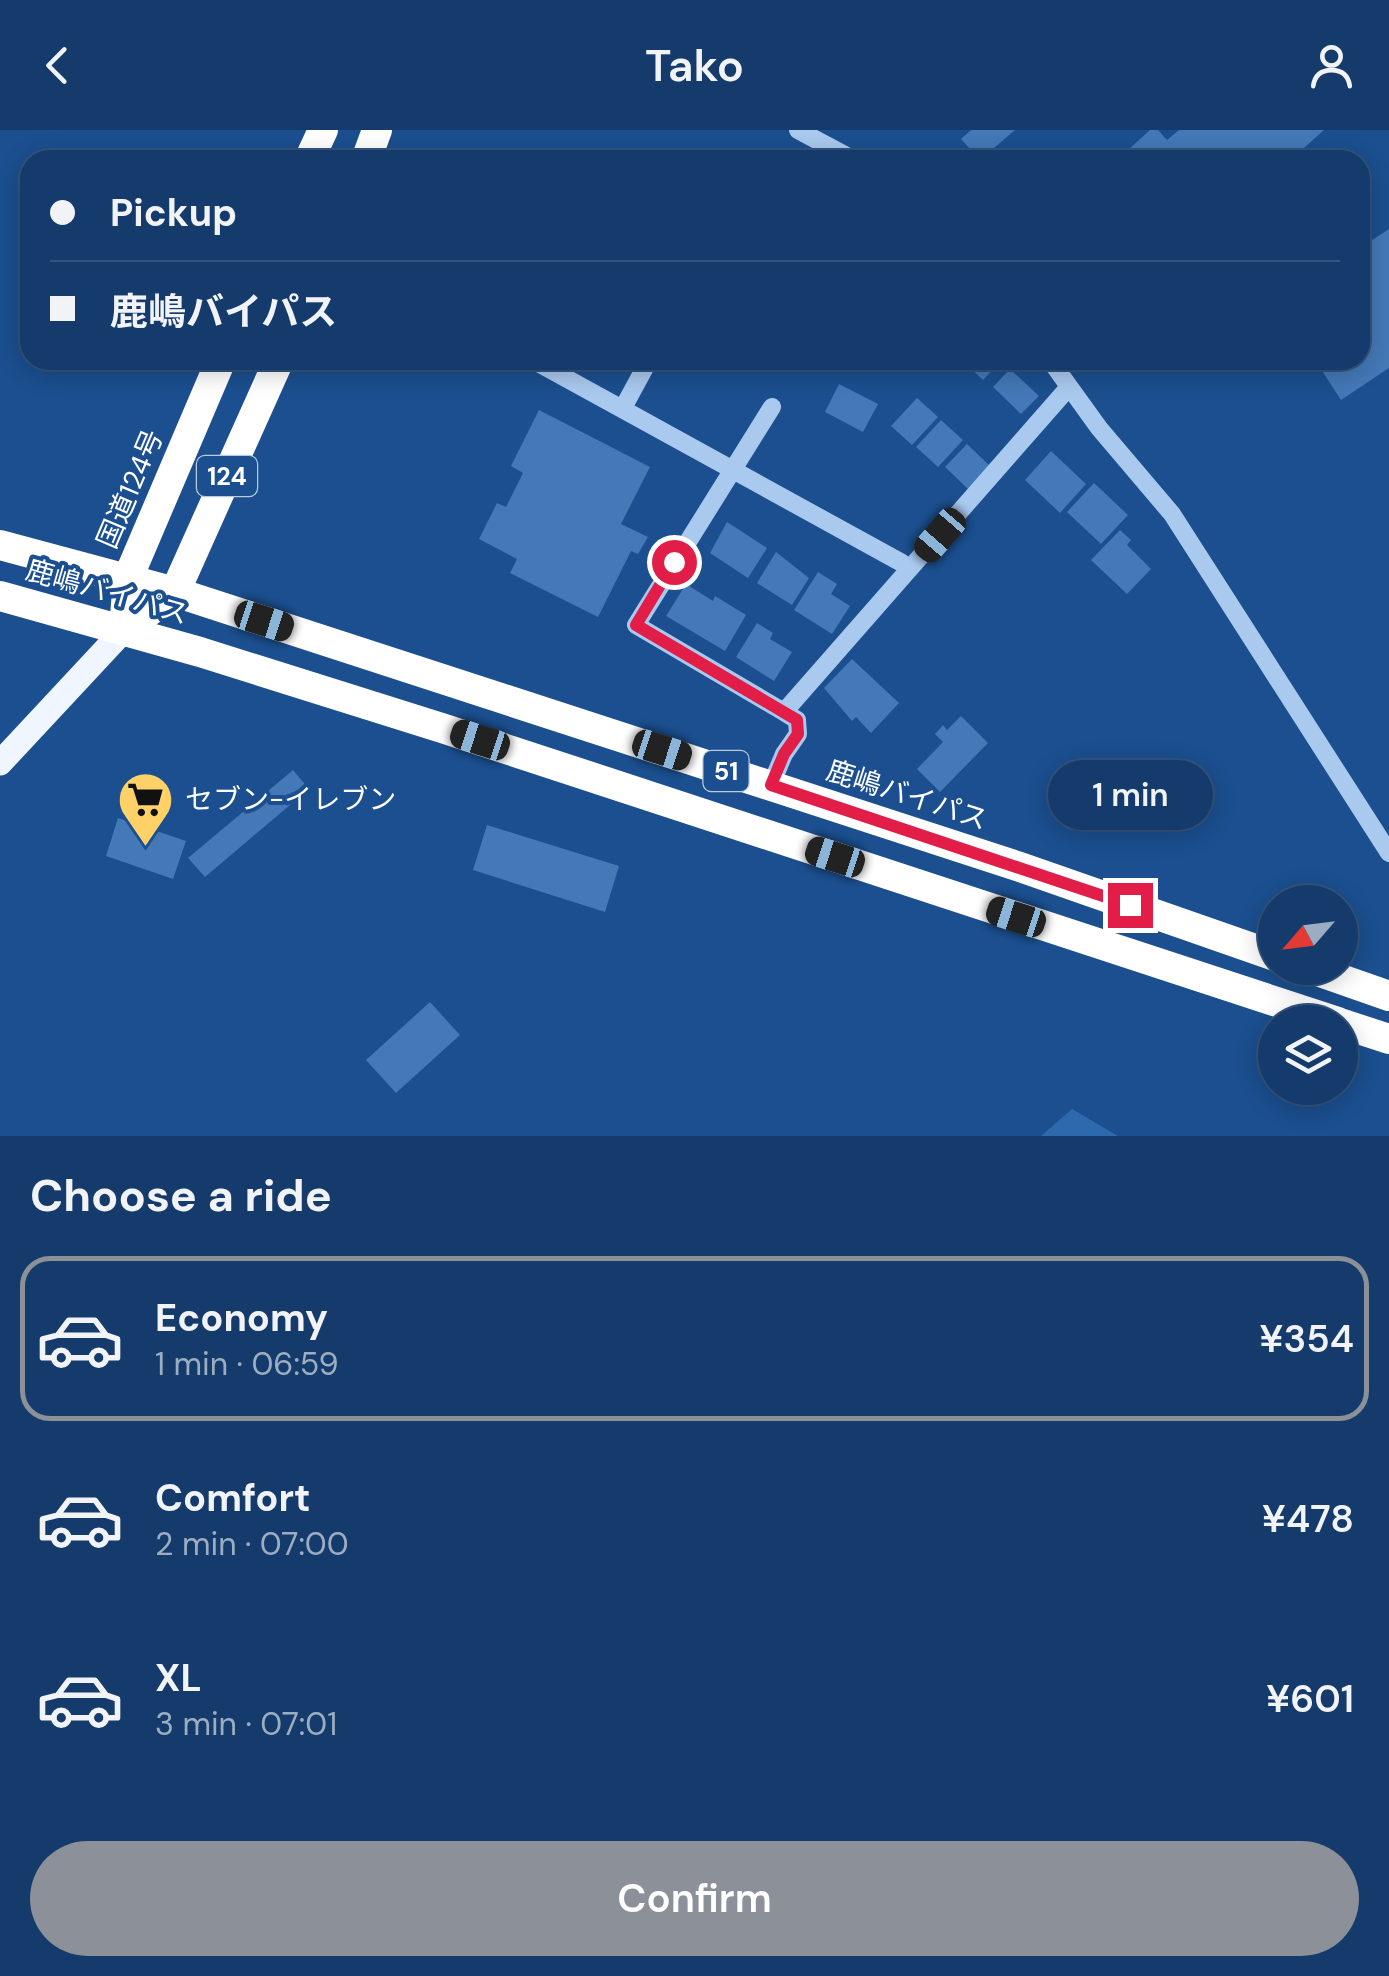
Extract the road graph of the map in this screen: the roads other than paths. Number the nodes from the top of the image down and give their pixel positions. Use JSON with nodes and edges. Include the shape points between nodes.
{"nodes":[{"id":1,"x":798,"y":130,"type":"edge"},
{"id":2,"x":835,"y":150,"type":"edge"},
{"id":3,"x":217,"y":370,"type":"edge"},
{"id":4,"x":275,"y":370,"type":"edge"},
{"id":5,"x":552,"y":370,"type":"edge"},
{"id":6,"x":645,"y":370,"type":"edge"},
{"id":7,"x":1057,"y":370,"type":"edge"},
{"id":8,"x":1069,"y":387,"type":"junction"},
{"id":9,"x":772,"y":407,"type":"dead end"},
{"id":10,"x":624,"y":408,"type":"junction"},
{"id":11,"x":732,"y":466,"type":"junction"},
{"id":12,"x":0,"y":545,"type":"edge"},
{"id":13,"x":902,"y":563,"type":"dead end"},
{"id":14,"x":128,"y":578,"type":"junction"},
{"id":15,"x":175,"y":592,"type":"junction"},
{"id":16,"x":0,"y":596,"type":"edge"},
{"id":17,"x":124,"y":630,"type":"junction"},
{"id":18,"x":784,"y":712,"type":"junction"},
{"id":19,"x":0,"y":763,"type":"edge"},
{"id":20,"x":771,"y":785,"type":"junction"},
{"id":21,"x":1389,"y":853,"type":"edge"},
{"id":22,"x":1258,"y":950,"type":"edge"},
{"id":23,"x":1358,"y":985,"type":"edge"},
{"id":24,"x":1389,"y":996,"type":"edge"},
{"id":25,"x":1285,"y":1005,"type":"edge"},
{"id":26,"x":1358,"y":1029,"type":"edge"},
{"id":27,"x":1389,"y":1039,"type":"edge"}],
"edges":[{"from":1,"to":2,"type":"street"},
{"from":3,"to":14,"type":"highway","name":"国道124号","number":"124"},
{"from":4,"to":15,"type":"highway","number":"124"},
{"from":5,"to":10,"type":"street"},
{"from":6,"to":10,"type":"street"},
{"from":7,"to":8,"type":"street"},
{"from":8,"to":18,"type":"street"},
{"from":8,"to":21,"type":"street","via":[[1172,514]]},
{"from":9,"to":11,"type":"street"},
{"from":10,"to":11,"type":"street"},
{"from":11,"to":13,"type":"street"},
{"from":11,"to":18,"type":"street","via":[[636,625]]},
{"from":12,"to":14,"type":"highway","name":"鹿嶋バイパス","number":"51"},
{"from":14,"to":15,"type":"highway","name":"鹿嶋バイパス","number":"51"},
{"from":14,"to":17,"type":"highway","name":"国道124号","number":"124"},
{"from":15,"to":17,"type":"highway","number":"124"},
{"from":15,"to":20,"type":"highway","name":"鹿嶋バイパス","number":"51"},
{"from":16,"to":17,"type":"highway","name":"鹿嶋バイパス","number":"51"},
{"from":17,"to":19,"type":"main road"},
{"from":17,"to":25,"type":"highway","name":"鹿嶋バイパス","number":"51","via":[[602,779]]},
{"from":18,"to":20,"type":"street","via":[[797,720],[798,734]]},
{"from":20,"to":22,"type":"highway","name":"鹿嶋バイパス","number":"51"},
{"from":23,"to":24,"type":"highway"},
{"from":26,"to":27,"type":"highway","name":"鹿嶋バイパス","number":"51"}]}
